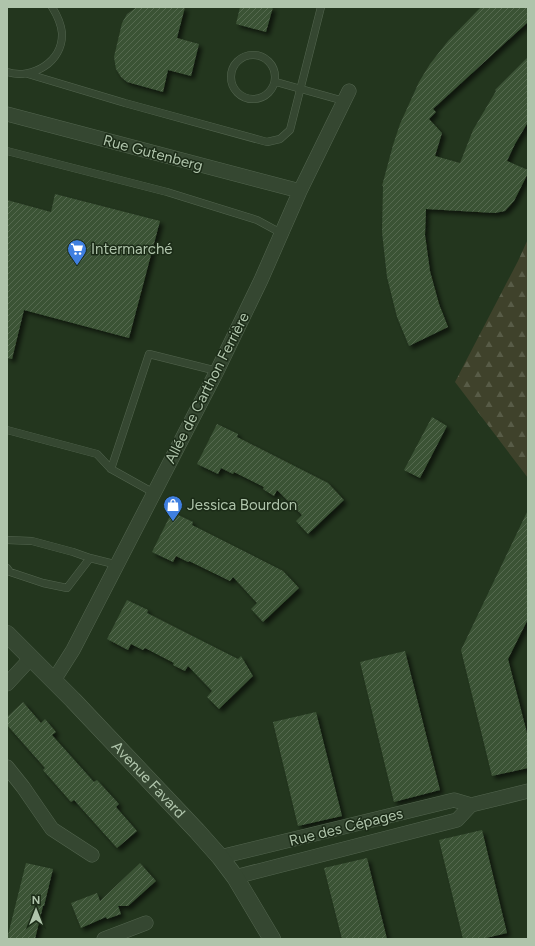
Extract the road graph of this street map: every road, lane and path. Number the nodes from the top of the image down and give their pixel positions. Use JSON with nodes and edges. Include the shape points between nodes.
{"nodes":[{"id":1,"x":52,"y":7,"type":"edge"},
{"id":2,"x":322,"y":7,"type":"edge"},
{"id":3,"x":7,"y":72,"type":"edge"},
{"id":4,"x":28,"y":74,"type":"junction"},
{"id":5,"x":276,"y":82,"type":"junction"},
{"id":6,"x":302,"y":89,"type":"junction"},
{"id":7,"x":346,"y":96,"type":"joint"},
{"id":8,"x":7,"y":114,"type":"edge"},
{"id":9,"x":7,"y":151,"type":"edge"},
{"id":10,"x":300,"y":191,"type":"junction"},
{"id":11,"x":281,"y":233,"type":"junction"},
{"id":12,"x":217,"y":371,"type":"junction"},
{"id":13,"x":7,"y":430,"type":"edge"},
{"id":14,"x":110,"y":469,"type":"junction"},
{"id":15,"x":154,"y":493,"type":"junction"},
{"id":16,"x":7,"y":540,"type":"edge"},
{"id":17,"x":90,"y":558,"type":"junction"},
{"id":18,"x":118,"y":565,"type":"junction"},
{"id":19,"x":7,"y":568,"type":"edge"},
{"id":20,"x":7,"y":634,"type":"edge"},
{"id":21,"x":31,"y":658,"type":"junction"},
{"id":22,"x":54,"y":680,"type":"junction"},
{"id":23,"x":7,"y":684,"type":"edge"},
{"id":24,"x":7,"y":766,"type":"edge"},
{"id":25,"x":528,"y":791,"type":"edge"},
{"id":26,"x":471,"y":805,"type":"junction"},
{"id":27,"x":92,"y":855,"type":"dead end"},
{"id":28,"x":220,"y":857,"type":"junction"},
{"id":29,"x":235,"y":877,"type":"junction"},
{"id":30,"x":146,"y":923,"type":"dead end"},
{"id":31,"x":104,"y":939,"type":"edge"},
{"id":32,"x":272,"y":939,"type":"edge"}],
"edges":[{"from":1,"to":4,"type":"lane","via":[[59,20],[62,34],[59,48],[52,60],[41,69]]},
{"from":2,"to":6,"type":"lane"},
{"from":3,"to":4,"type":"lane"},
{"from":4,"to":6,"type":"lane","via":[[125,104],[267,142],[280,139],[290,130]]},
{"from":5,"to":5,"type":"lane","via":[[273,67],[268,61],[255,55],[247,55],[240,59],[235,64],[230,78],[236,92],[255,100],[268,94]]},
{"from":5,"to":6,"type":"lane"},
{"from":6,"to":7,"type":"lane"},
{"from":7,"to":10,"type":"street","name":"Allée de Carthon Ferrière"},
{"from":8,"to":10,"type":"street","name":"Rue Gutenberg"},
{"from":9,"to":11,"type":"lane","via":[[167,192],[257,220]]},
{"from":10,"to":11,"type":"street","name":"Allée de Carthon Ferrière"},
{"from":11,"to":12,"type":"street","name":"Allée de Carthon Ferrière"},
{"from":12,"to":14,"type":"lane","via":[[149,354]]},
{"from":12,"to":15,"type":"street","name":"Allée de Carthon Ferrière"},
{"from":13,"to":14,"type":"lane","via":[[97,454]]},
{"from":14,"to":15,"type":"lane"},
{"from":15,"to":18,"type":"street","name":"Allée de Carthon Ferrière"},
{"from":16,"to":17,"type":"lane","via":[[32,541]]},
{"from":17,"to":18,"type":"lane"},
{"from":17,"to":19,"type":"lane","via":[[67,588],[10,572]]},
{"from":18,"to":22,"type":"street","name":"Allée de Carthon Ferrière","via":[[73,650]]},
{"from":20,"to":21,"type":"street","name":"Avenue Favard"},
{"from":21,"to":22,"type":"street","name":"Avenue Favard"},
{"from":21,"to":23,"type":"street"},
{"from":22,"to":28,"type":"street","name":"Avenue Favard"},
{"from":24,"to":27,"type":"street","via":[[52,829]]},
{"from":25,"to":26,"type":"street","name":"Rue des Cépages"},
{"from":26,"to":28,"type":"street","name":"Rue des Cépages","via":[[454,800]]},
{"from":26,"to":29,"type":"street","name":"Rue des Cépages","via":[[456,820]]},
{"from":28,"to":29,"type":"street","name":"Avenue Favard"},
{"from":29,"to":32,"type":"street","name":"Avenue Favard"},
{"from":30,"to":31,"type":"street"}]}
